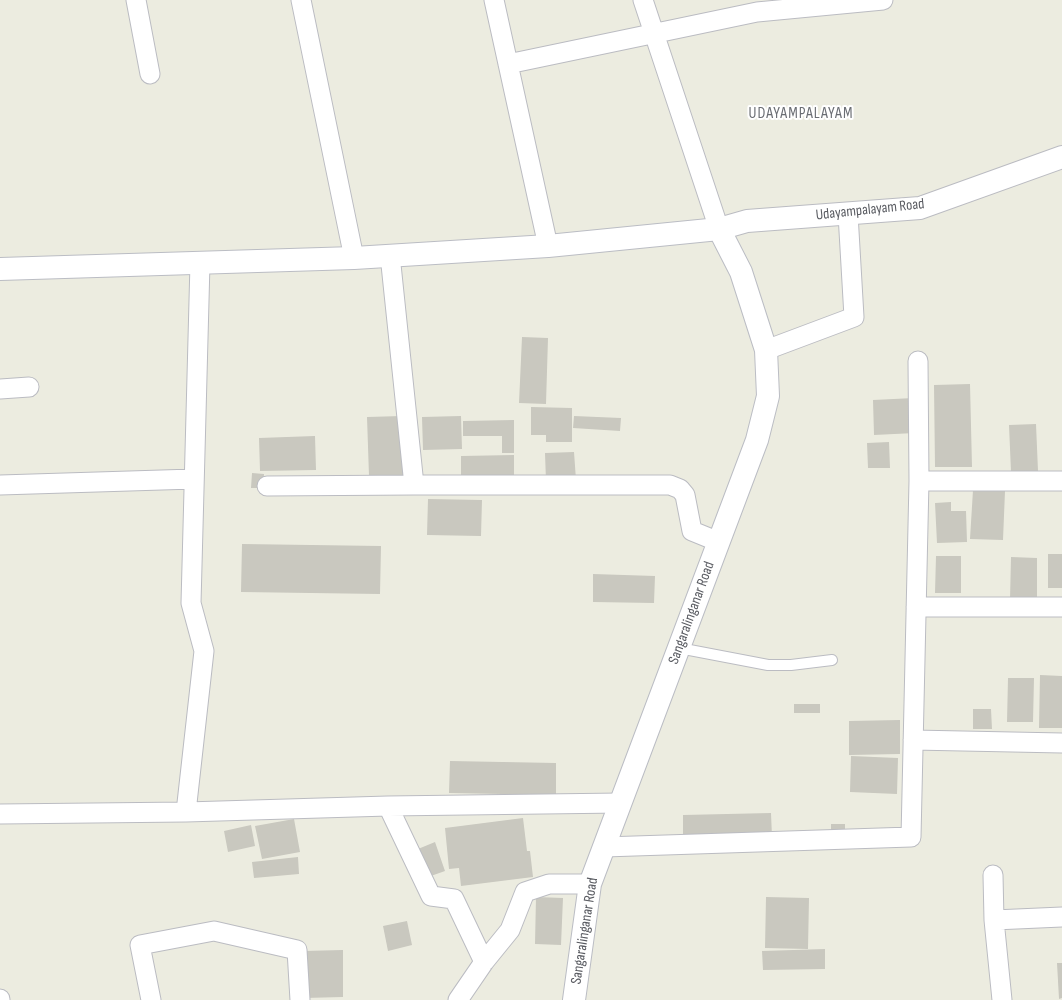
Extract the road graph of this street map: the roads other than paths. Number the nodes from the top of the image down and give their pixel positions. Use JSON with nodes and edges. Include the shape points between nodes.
{"nodes":[{"id":1,"x":136,"y":0,"type":"edge"},
{"id":2,"x":301,"y":0,"type":"edge"},
{"id":3,"x":494,"y":0,"type":"edge"},
{"id":4,"x":643,"y":0,"type":"edge"},
{"id":5,"x":883,"y":0,"type":"edge"},
{"id":6,"x":654,"y":34,"type":"junction"},
{"id":7,"x":508,"y":64,"type":"junction"},
{"id":8,"x":150,"y":74,"type":"dead end"},
{"id":9,"x":1062,"y":157,"type":"edge"},
{"id":10,"x":848,"y":214,"type":"junction"},
{"id":11,"x":719,"y":229,"type":"junction"},
{"id":12,"x":548,"y":246,"type":"junction"},
{"id":13,"x":390,"y":255,"type":"junction"},
{"id":14,"x":354,"y":258,"type":"junction"},
{"id":15,"x":200,"y":263,"type":"junction"},
{"id":16,"x":0,"y":269,"type":"edge"},
{"id":17,"x":766,"y":350,"type":"junction"},
{"id":18,"x":918,"y":361,"type":"dead end"},
{"id":19,"x":29,"y":387,"type":"dead end"},
{"id":20,"x":0,"y":389,"type":"edge"},
{"id":21,"x":194,"y":479,"type":"junction"},
{"id":22,"x":1062,"y":481,"type":"edge"},
{"id":23,"x":919,"y":482,"type":"junction"},
{"id":24,"x":0,"y":485,"type":"edge"},
{"id":25,"x":414,"y":485,"type":"junction"},
{"id":26,"x":267,"y":486,"type":"dead end"},
{"id":27,"x":718,"y":542,"type":"junction"},
{"id":28,"x":916,"y":607,"type":"junction"},
{"id":29,"x":1062,"y":608,"type":"edge"},
{"id":30,"x":679,"y":648,"type":"junction"},
{"id":31,"x":832,"y":660,"type":"dead end"},
{"id":32,"x":914,"y":740,"type":"junction"},
{"id":33,"x":1062,"y":743,"type":"edge"},
{"id":34,"x":621,"y":803,"type":"junction"},
{"id":35,"x":388,"y":806,"type":"junction"},
{"id":36,"x":186,"y":812,"type":"junction"},
{"id":37,"x":0,"y":814,"type":"edge"},
{"id":38,"x":604,"y":846,"type":"junction"},
{"id":39,"x":993,"y":876,"type":"dead end"},
{"id":40,"x":590,"y":884,"type":"junction"},
{"id":41,"x":1062,"y":917,"type":"edge"},
{"id":42,"x":994,"y":920,"type":"junction"},
{"id":43,"x":484,"y":962,"type":"junction"},
{"id":44,"x":151,"y":1000,"type":"edge"},
{"id":45,"x":300,"y":1000,"type":"edge"},
{"id":46,"x":458,"y":1000,"type":"edge"},
{"id":47,"x":574,"y":1000,"type":"edge"},
{"id":48,"x":1002,"y":1000,"type":"edge"}],
"edges":[{"from":1,"to":8,"type":"street"},
{"from":2,"to":14,"type":"street"},
{"from":3,"to":7,"type":"street"},
{"from":4,"to":6,"type":"street"},
{"from":5,"to":6,"type":"street","via":[[768,11]]},
{"from":6,"to":7,"type":"street"},
{"from":6,"to":11,"type":"street"},
{"from":7,"to":12,"type":"street"},
{"from":9,"to":10,"type":"main road","name":"Udayampalayam Road","via":[[920,208]]},
{"from":10,"to":11,"type":"main road","name":"Udayampalayam Road","via":[[747,221]]},
{"from":10,"to":17,"type":"street","via":[[854,317]]},
{"from":11,"to":12,"type":"main road","name":"Udayampalayam Road"},
{"from":11,"to":17,"type":"main road","name":"Sangaralinganar Road","via":[[741,272]]},
{"from":12,"to":13,"type":"main road","name":"Udayampalayam Road"},
{"from":13,"to":14,"type":"main road","name":"Udayampalayam Road"},
{"from":13,"to":25,"type":"street"},
{"from":14,"to":15,"type":"main road","name":"Udayampalayam Road"},
{"from":15,"to":16,"type":"main road","name":"Udayampalayam Road"},
{"from":15,"to":21,"type":"street"},
{"from":17,"to":27,"type":"main road","name":"Sangaralinganar Road","via":[[768,396],[757,440]]},
{"from":18,"to":23,"type":"street"},
{"from":19,"to":20,"type":"street"},
{"from":21,"to":24,"type":"street"},
{"from":21,"to":36,"type":"street","via":[[191,603],[204,650]]},
{"from":22,"to":23,"type":"street"},
{"from":23,"to":28,"type":"street"},
{"from":25,"to":26,"type":"street"},
{"from":25,"to":27,"type":"street","via":[[670,486],[680,490],[685,496],[692,531]]},
{"from":27,"to":30,"type":"main road","name":"Sangaralinganar Road"},
{"from":28,"to":29,"type":"street"},
{"from":28,"to":32,"type":"street"},
{"from":30,"to":31,"type":"lane","via":[[768,665]]},
{"from":30,"to":34,"type":"main road","name":"Sangaralinganar Road"},
{"from":32,"to":33,"type":"street"},
{"from":32,"to":38,"type":"street","via":[[912,837]]},
{"from":34,"to":35,"type":"street"},
{"from":34,"to":38,"type":"main road","name":"Sangaralinganar Road"},
{"from":35,"to":36,"type":"street"},
{"from":35,"to":43,"type":"street","via":[[431,896],[454,899]]},
{"from":36,"to":37,"type":"street"},
{"from":38,"to":40,"type":"main road","name":"Sangaralinganar Road"},
{"from":39,"to":42,"type":"street"},
{"from":40,"to":43,"type":"street","via":[[549,884],[525,892],[510,930]]},
{"from":40,"to":47,"type":"main road","name":"Sangaralinganar Road"},
{"from":41,"to":42,"type":"street"},
{"from":42,"to":48,"type":"street"},
{"from":43,"to":46,"type":"street"},
{"from":44,"to":45,"type":"street","via":[[140,945],[214,931],[297,950]]}]}
